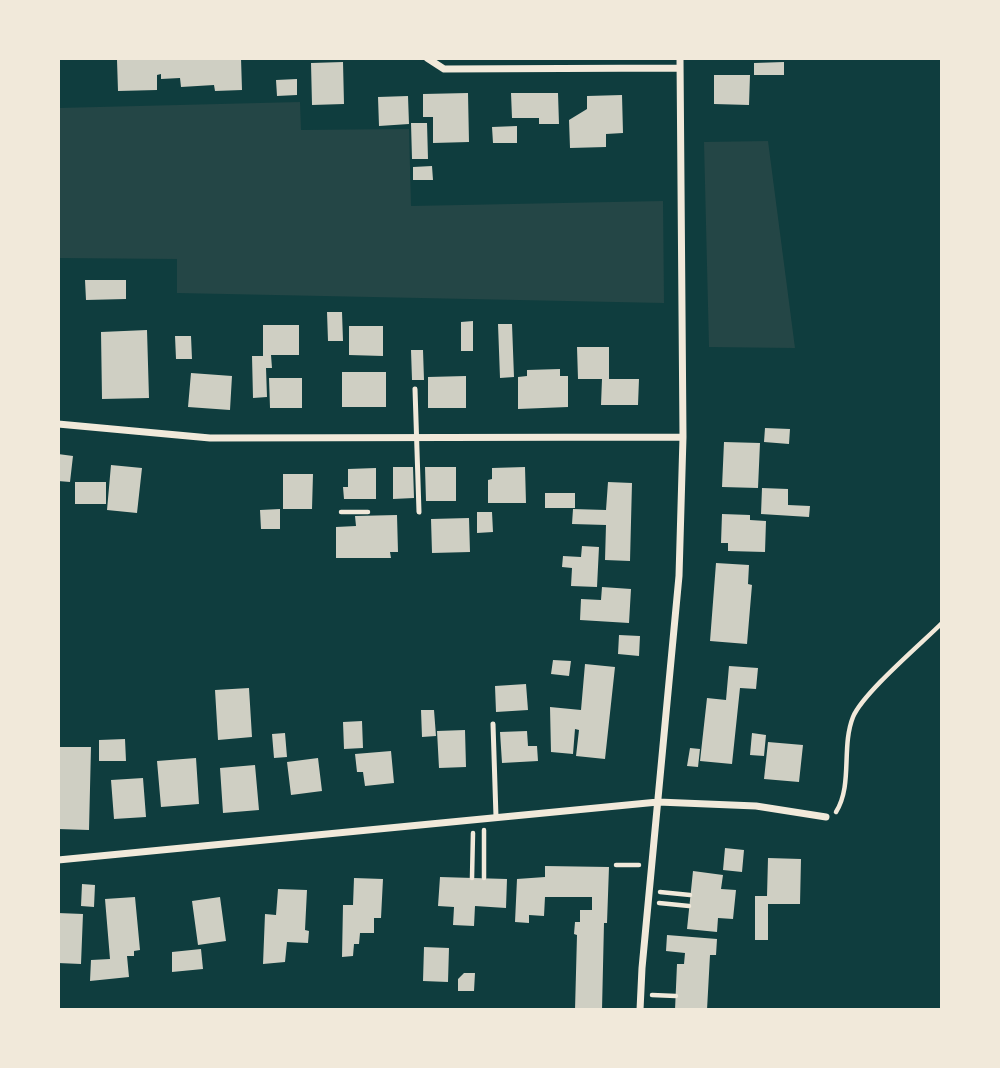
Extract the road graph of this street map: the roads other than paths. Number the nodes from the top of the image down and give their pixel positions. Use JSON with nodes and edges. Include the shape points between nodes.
{"nodes":[{"id":1,"x":427,"y":58,"type":"edge"},
{"id":2,"x":680,"y":58,"type":"edge"},
{"id":3,"x":680,"y":68,"type":"junction"},
{"id":4,"x":415,"y":389,"type":"dead end"},
{"id":5,"x":58,"y":424,"type":"edge"},
{"id":6,"x":683,"y":437,"type":"junction"},
{"id":7,"x":417,"y":439,"type":"junction"},
{"id":8,"x":419,"y":512,"type":"dead end"},
{"id":9,"x":493,"y":724,"type":"dead end"},
{"id":10,"x":658,"y":802,"type":"junction"},
{"id":11,"x":496,"y":817,"type":"junction"},
{"id":12,"x":826,"y":817,"type":"road end"},
{"id":13,"x":58,"y":859,"type":"edge"},
{"id":14,"x":640,"y":1010,"type":"edge"}],
"edges":[{"from":1,"to":3,"type":"street","via":[[444,69]]},
{"from":2,"to":3,"type":"street"},
{"from":3,"to":6,"type":"street"},
{"from":4,"to":7,"type":"lane"},
{"from":5,"to":7,"type":"street","via":[[182,437]]},
{"from":6,"to":7,"type":"street"},
{"from":6,"to":10,"type":"street","via":[[679,576]]},
{"from":7,"to":8,"type":"lane"},
{"from":9,"to":11,"type":"lane"},
{"from":10,"to":11,"type":"street"},
{"from":10,"to":12,"type":"street","via":[[756,806]]},
{"from":10,"to":14,"type":"street"},
{"from":11,"to":13,"type":"street"}]}
